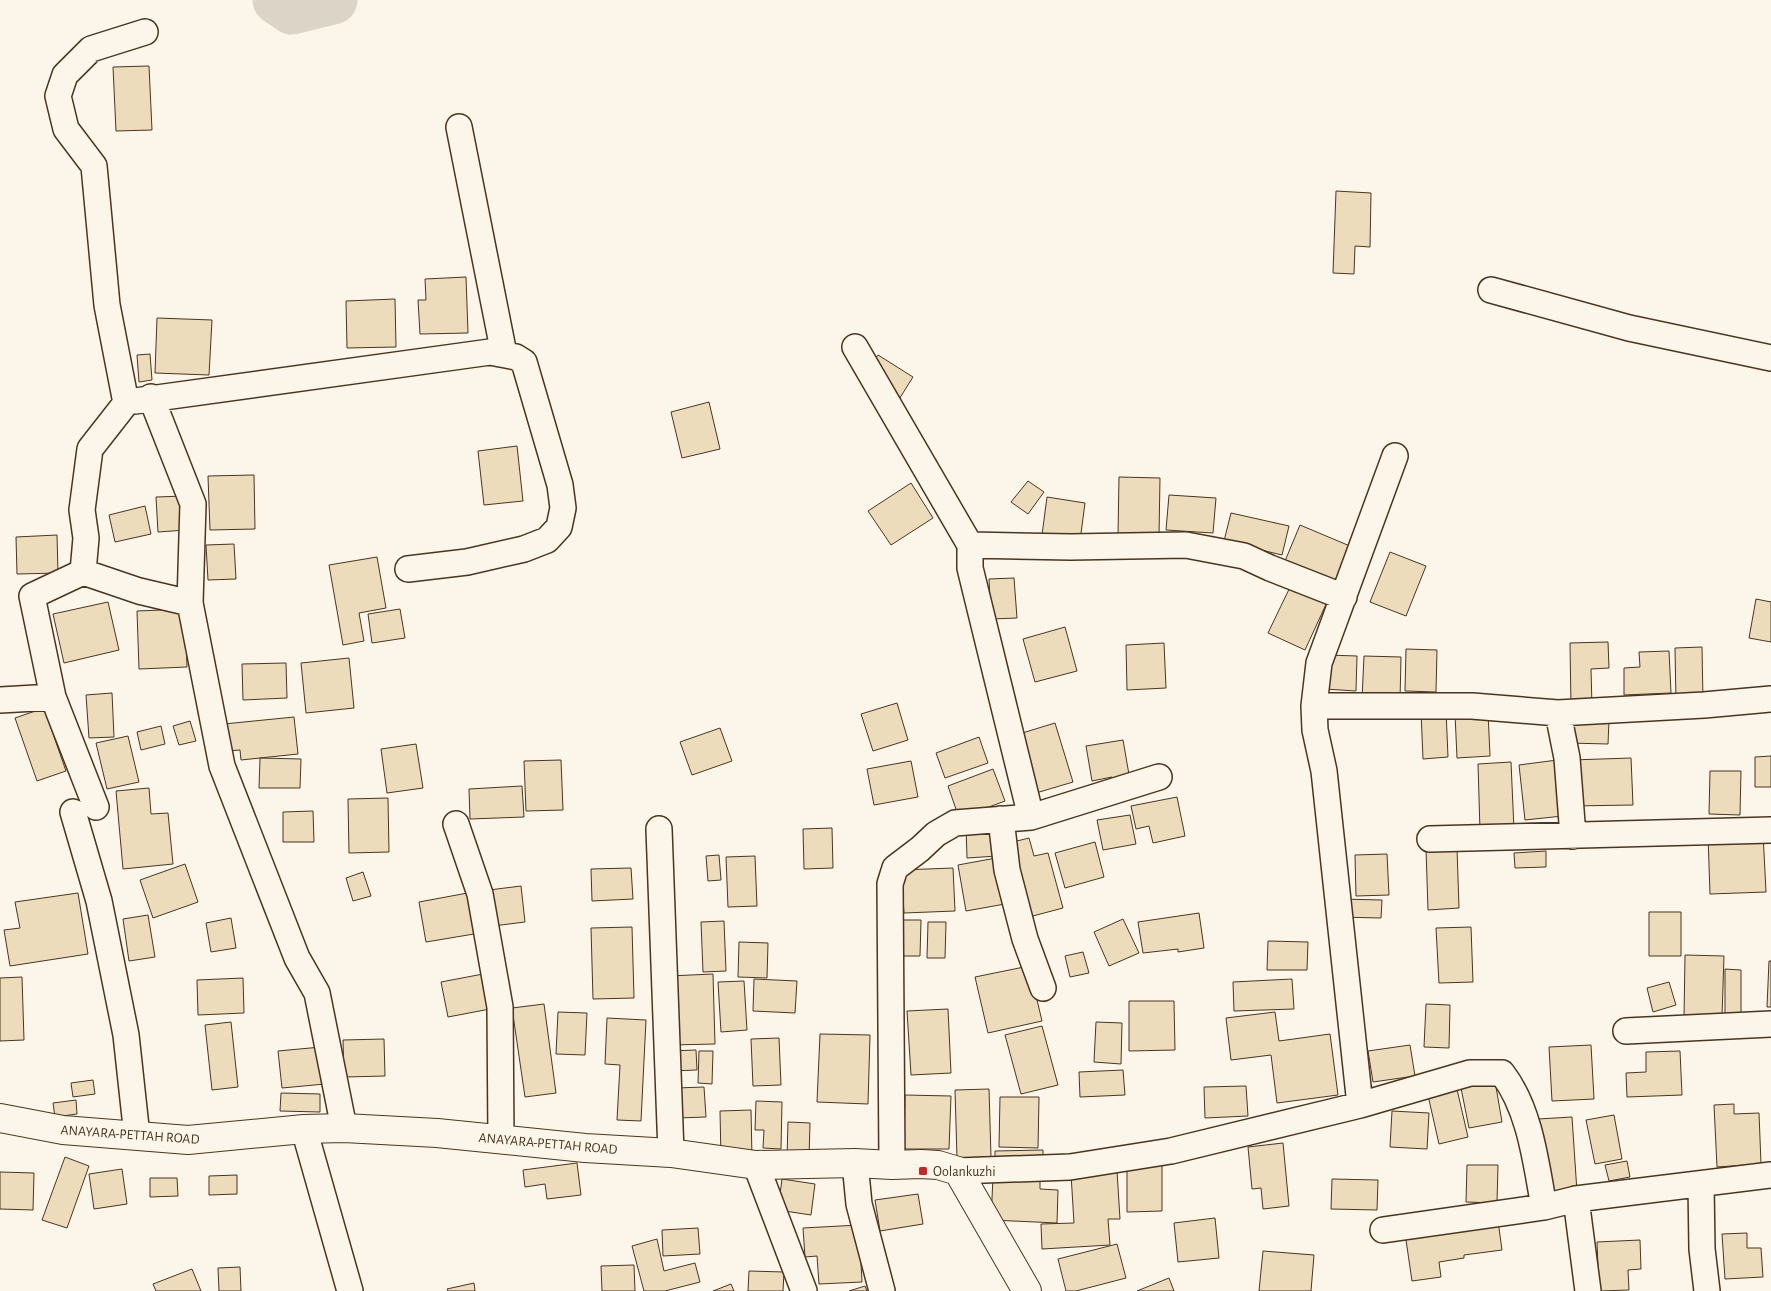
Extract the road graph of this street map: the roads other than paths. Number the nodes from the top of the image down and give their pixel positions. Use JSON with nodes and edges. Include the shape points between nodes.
{"nodes":[{"id":1,"x":145,"y":32,"type":"dead end"},
{"id":2,"x":459,"y":127,"type":"dead end"},
{"id":3,"x":1491,"y":290,"type":"dead end"},
{"id":4,"x":855,"y":347,"type":"dead end"},
{"id":5,"x":504,"y":354,"type":"junction"},
{"id":6,"x":1771,"y":358,"type":"edge"},
{"id":7,"x":151,"y":398,"type":"junction"},
{"id":8,"x":126,"y":403,"type":"junction"},
{"id":9,"x":1395,"y":456,"type":"dead end"},
{"id":10,"x":970,"y":545,"type":"junction"},
{"id":11,"x":408,"y":570,"type":"dead end"},
{"id":12,"x":83,"y":572,"type":"junction"},
{"id":13,"x":1344,"y":597,"type":"junction"},
{"id":14,"x":190,"y":603,"type":"junction"},
{"id":15,"x":53,"y":697,"type":"junction"},
{"id":16,"x":1771,"y":699,"type":"edge"},
{"id":17,"x":0,"y":700,"type":"edge"},
{"id":18,"x":1314,"y":706,"type":"junction"},
{"id":19,"x":1558,"y":713,"type":"junction"},
{"id":20,"x":1159,"y":777,"type":"dead end"},
{"id":21,"x":1031,"y":817,"type":"junction"},
{"id":22,"x":1001,"y":819,"type":"junction"},
{"id":23,"x":456,"y":824,"type":"dead end"},
{"id":24,"x":659,"y":829,"type":"dead end"},
{"id":25,"x":1771,"y":830,"type":"edge"},
{"id":26,"x":1573,"y":836,"type":"junction"},
{"id":27,"x":1430,"y":839,"type":"dead end"},
{"id":28,"x":1043,"y":988,"type":"dead end"},
{"id":29,"x":1771,"y":1024,"type":"edge"},
{"id":30,"x":1626,"y":1031,"type":"dead end"},
{"id":31,"x":1360,"y":1106,"type":"junction"},
{"id":32,"x":0,"y":1118,"type":"edge"},
{"id":33,"x":344,"y":1128,"type":"junction"},
{"id":34,"x":304,"y":1129,"type":"junction"},
{"id":35,"x":136,"y":1136,"type":"junction"},
{"id":36,"x":501,"y":1140,"type":"junction"},
{"id":37,"x":671,"y":1153,"type":"junction"},
{"id":38,"x":854,"y":1163,"type":"junction"},
{"id":39,"x":756,"y":1165,"type":"junction"},
{"id":40,"x":892,"y":1165,"type":"junction"},
{"id":41,"x":958,"y":1171,"type":"junction"},
{"id":42,"x":1771,"y":1175,"type":"edge"},
{"id":43,"x":1701,"y":1184,"type":"junction"},
{"id":44,"x":1576,"y":1199,"type":"junction"},
{"id":45,"x":1544,"y":1207,"type":"junction"},
{"id":46,"x":1383,"y":1230,"type":"dead end"},
{"id":47,"x":350,"y":1291,"type":"edge"},
{"id":48,"x":804,"y":1291,"type":"edge"},
{"id":49,"x":882,"y":1291,"type":"edge"},
{"id":50,"x":1027,"y":1291,"type":"edge"},
{"id":51,"x":1588,"y":1291,"type":"edge"},
{"id":52,"x":1707,"y":1291,"type":"edge"}],
"edges":[{"from":1,"to":8,"type":"street","via":[[91,49],[65,75],[58,96],[66,129],[94,166],[107,305]]},
{"from":2,"to":5,"type":"street"},
{"from":3,"to":6,"type":"street","via":[[1629,328]]},
{"from":4,"to":10,"type":"street"},
{"from":5,"to":7,"type":"street","via":[[490,352]]},
{"from":5,"to":11,"type":"street","via":[[524,362],[560,485],[563,508],[559,527],[547,540],[524,549],[467,562]]},
{"from":7,"to":8,"type":"street"},
{"from":7,"to":14,"type":"street","via":[[194,504]]},
{"from":8,"to":12,"type":"street","via":[[90,449],[82,510],[86,538]]},
{"from":9,"to":13,"type":"street"},
{"from":10,"to":13,"type":"street","via":[[1186,544],[1244,556]]},
{"from":10,"to":21,"type":"street","via":[[970,568]]},
{"from":12,"to":14,"type":"street","via":[[139,591]]},
{"from":12,"to":15,"type":"street","via":[[32,596]]},
{"from":13,"to":18,"type":"street","via":[[1319,663]]},
{"from":14,"to":33,"type":"street","via":[[222,766],[297,958],[317,993]]},
{"from":15,"to":17,"type":"street"},
{"from":15,"to":35,"type":"street","via":[[85,809],[99,901],[126,1035]]},
{"from":16,"to":19,"type":"street"},
{"from":18,"to":19,"type":"street","via":[[1472,706]]},
{"from":18,"to":31,"type":"street","via":[[1315,730],[1324,770]]},
{"from":19,"to":26,"type":"street","via":[[1568,758]]},
{"from":20,"to":21,"type":"street"},
{"from":21,"to":22,"type":"street"},
{"from":22,"to":28,"type":"street","via":[[1007,870],[1025,939]]},
{"from":22,"to":40,"type":"street","via":[[955,823],[936,834],[895,868],[890,884]]},
{"from":23,"to":36,"type":"street","via":[[480,894],[500,1007]]},
{"from":24,"to":37,"type":"street"},
{"from":25,"to":26,"type":"street"},
{"from":26,"to":27,"type":"street"},
{"from":29,"to":30,"type":"street"},
{"from":31,"to":41,"type":"street","via":[[1171,1151],[1070,1167]]},
{"from":31,"to":45,"type":"street","via":[[1470,1073],[1502,1073],[1510,1084],[1532,1138]]},
{"from":32,"to":35,"type":"main road","name":"ANAYARA-PETTAH ROAD","via":[[63,1130]]},
{"from":33,"to":34,"type":"main road","name":"ANAYARA-PETTAH ROAD"},
{"from":33,"to":36,"type":"main road","name":"ANAYARA-PETTAH ROAD"},
{"from":34,"to":35,"type":"main road","name":"ANAYARA-PETTAH ROAD","via":[[188,1140]]},
{"from":34,"to":47,"type":"street"},
{"from":36,"to":37,"type":"main road","name":"ANAYARA-PETTAH ROAD"},
{"from":37,"to":39,"type":"main road","name":"ANAYARA-PETTAH ROAD"},
{"from":38,"to":39,"type":"main road","name":"ANAYARA-PETTAH ROAD"},
{"from":38,"to":40,"type":"main road","name":"ANAYARA-PETTAH ROAD"},
{"from":38,"to":49,"type":"street","via":[[859,1204]]},
{"from":39,"to":48,"type":"street"},
{"from":40,"to":41,"type":"main road","name":"ANAYARA-PETTAH ROAD","via":[[938,1165]]},
{"from":41,"to":50,"type":"main road"},
{"from":42,"to":43,"type":"street"},
{"from":43,"to":44,"type":"street"},
{"from":43,"to":52,"type":"street","via":[[1702,1249]]},
{"from":44,"to":45,"type":"street"},
{"from":44,"to":51,"type":"street"},
{"from":45,"to":46,"type":"street"}]}
